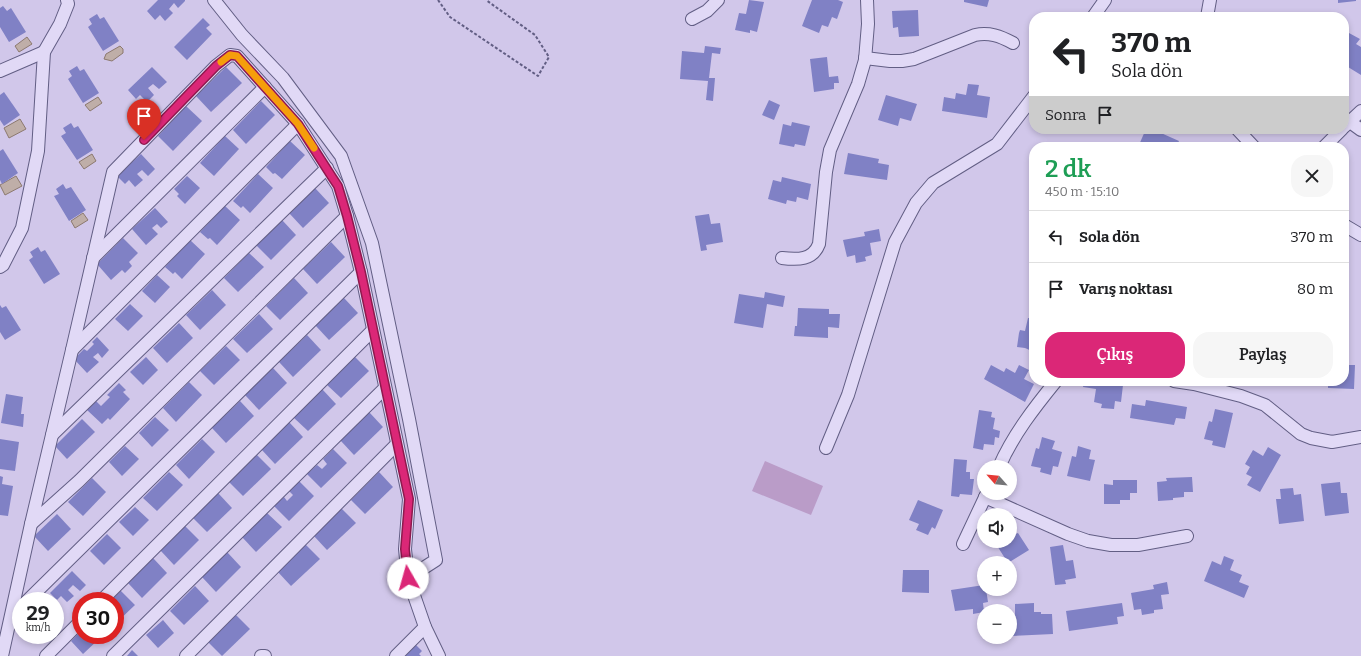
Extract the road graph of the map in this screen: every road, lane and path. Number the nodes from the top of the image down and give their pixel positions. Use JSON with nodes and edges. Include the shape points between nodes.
{"nodes":[{"id":1,"x":67,"y":0,"type":"edge"},
{"id":2,"x":214,"y":0,"type":"edge"},
{"id":3,"x":438,"y":0,"type":"edge"},
{"id":4,"x":486,"y":0,"type":"edge"},
{"id":5,"x":718,"y":0,"type":"edge"},
{"id":6,"x":867,"y":0,"type":"edge"},
{"id":7,"x":1105,"y":0,"type":"edge"},
{"id":8,"x":1210,"y":0,"type":"edge"},
{"id":9,"x":1097,"y":12,"type":"edge"},
{"id":10,"x":1208,"y":12,"type":"edge"},
{"id":11,"x":692,"y":19,"type":"dead end"},
{"id":12,"x":1013,"y":43,"type":"dead end"},
{"id":13,"x":44,"y":52,"type":"junction"},
{"id":14,"x":865,"y":58,"type":"junction"},
{"id":15,"x":0,"y":71,"type":"edge"},
{"id":16,"x":265,"y":87,"type":"junction"},
{"id":17,"x":1029,"y":102,"type":"edge"},
{"id":18,"x":1361,"y":111,"type":"edge"},
{"id":19,"x":1349,"y":122,"type":"edge"},
{"id":20,"x":298,"y":124,"type":"junction"},
{"id":21,"x":1349,"y":127,"type":"edge"},
{"id":22,"x":1361,"y":130,"type":"edge"},
{"id":23,"x":1243,"y":134,"type":"edge"},
{"id":24,"x":1337,"y":134,"type":"edge"},
{"id":25,"x":1250,"y":142,"type":"edge"},
{"id":26,"x":1329,"y":142,"type":"edge"},
{"id":27,"x":327,"y":168,"type":"junction"},
{"id":28,"x":347,"y":216,"type":"junction"},
{"id":29,"x":1349,"y":228,"type":"edge"},
{"id":30,"x":1361,"y":235,"type":"edge"},
{"id":31,"x":93,"y":258,"type":"junction"},
{"id":32,"x":782,"y":258,"type":"dead end"},
{"id":33,"x":0,"y":267,"type":"edge"},
{"id":34,"x":361,"y":272,"type":"junction"},
{"id":35,"x":372,"y":330,"type":"junction"},
{"id":36,"x":72,"y":350,"type":"junction"},
{"id":37,"x":1052,"y":386,"type":"edge"},
{"id":38,"x":1201,"y":386,"type":"edge"},
{"id":39,"x":385,"y":388,"type":"junction"},
{"id":40,"x":52,"y":435,"type":"junction"},
{"id":41,"x":1361,"y":437,"type":"edge"},
{"id":42,"x":397,"y":444,"type":"junction"},
{"id":43,"x":826,"y":448,"type":"dead end"},
{"id":44,"x":1002,"y":460,"type":"edge"},
{"id":45,"x":984,"y":500,"type":"edge"},
{"id":46,"x":997,"y":500,"type":"edge"},
{"id":47,"x":30,"y":524,"type":"junction"},
{"id":48,"x":1187,"y":536,"type":"dead end"},
{"id":49,"x":963,"y":544,"type":"dead end"},
{"id":50,"x":408,"y":578,"type":"junction"},
{"id":51,"x":36,"y":592,"type":"edge"},
{"id":52,"x":110,"y":592,"type":"edge"},
{"id":53,"x":10,"y":618,"type":"joint"},
{"id":54,"x":425,"y":627,"type":"junction"},
{"id":55,"x":72,"y":630,"type":"edge"},
{"id":56,"x":2,"y":656,"type":"edge"},
{"id":57,"x":46,"y":656,"type":"edge"},
{"id":58,"x":113,"y":656,"type":"edge"},
{"id":59,"x":186,"y":656,"type":"edge"},
{"id":60,"x":261,"y":656,"type":"edge"},
{"id":61,"x":265,"y":656,"type":"edge"},
{"id":62,"x":396,"y":656,"type":"edge"},
{"id":63,"x":439,"y":656,"type":"edge"}],
"edges":[{"from":1,"to":13,"type":"street","via":[[68,4],[60,24]]},
{"from":2,"to":50,"type":"street","via":[[242,35],[283,78],[341,156],[372,243],[436,560]]},
{"from":3,"to":4,"type":"path","via":[[450,17],[538,76],[549,57],[535,35]]},
{"from":5,"to":11,"type":"street","via":[[707,11]]},
{"from":6,"to":14,"type":"street"},
{"from":7,"to":9,"type":"street"},
{"from":8,"to":10,"type":"street"},
{"from":12,"to":14,"type":"street","via":[[983,33],[914,59],[890,61]]},
{"from":13,"to":15,"type":"street"},
{"from":13,"to":33,"type":"street","via":[[38,151],[22,228]]},
{"from":14,"to":32,"type":"street","via":[[858,84],[830,150],[817,250],[805,258]]},
{"from":16,"to":20,"type":"street"},
{"from":16,"to":31,"type":"street"},
{"from":16,"to":31,"type":"street","via":[[237,56],[230,55],[216,66],[113,172]]},
{"from":17,"to":43,"type":"street","via":[[997,144],[933,183],[916,203],[895,242],[848,395]]},
{"from":18,"to":19,"type":"street"},
{"from":20,"to":27,"type":"street"},
{"from":20,"to":36,"type":"street"},
{"from":21,"to":22,"type":"street"},
{"from":23,"to":25,"type":"street"},
{"from":24,"to":26,"type":"street"},
{"from":27,"to":28,"type":"street","via":[[338,186]]},
{"from":27,"to":40,"type":"street"},
{"from":28,"to":34,"type":"street"},
{"from":28,"to":47,"type":"street","via":[[79,481]]},
{"from":29,"to":30,"type":"street"},
{"from":31,"to":36,"type":"street"},
{"from":34,"to":35,"type":"street"},
{"from":34,"to":51,"type":"street"},
{"from":35,"to":39,"type":"street"},
{"from":35,"to":52,"type":"street"},
{"from":36,"to":40,"type":"street"},
{"from":37,"to":44,"type":"street","via":[[1031,412]]},
{"from":38,"to":41,"type":"street","via":[[1265,404],[1301,434],[1311,438],[1332,442]]},
{"from":39,"to":42,"type":"street"},
{"from":39,"to":58,"type":"street"},
{"from":40,"to":47,"type":"street"},
{"from":42,"to":50,"type":"street","via":[[409,499],[405,549]]},
{"from":42,"to":59,"type":"street"},
{"from":45,"to":49,"type":"street"},
{"from":46,"to":48,"type":"street","via":[[1088,541],[1111,545],[1138,545]]},
{"from":47,"to":53,"type":"street"},
{"from":50,"to":54,"type":"street"},
{"from":53,"to":56,"type":"street"},
{"from":54,"to":62,"type":"street"},
{"from":54,"to":63,"type":"street"},
{"from":55,"to":57,"type":"street"},
{"from":60,"to":61,"type":"street"}]}
